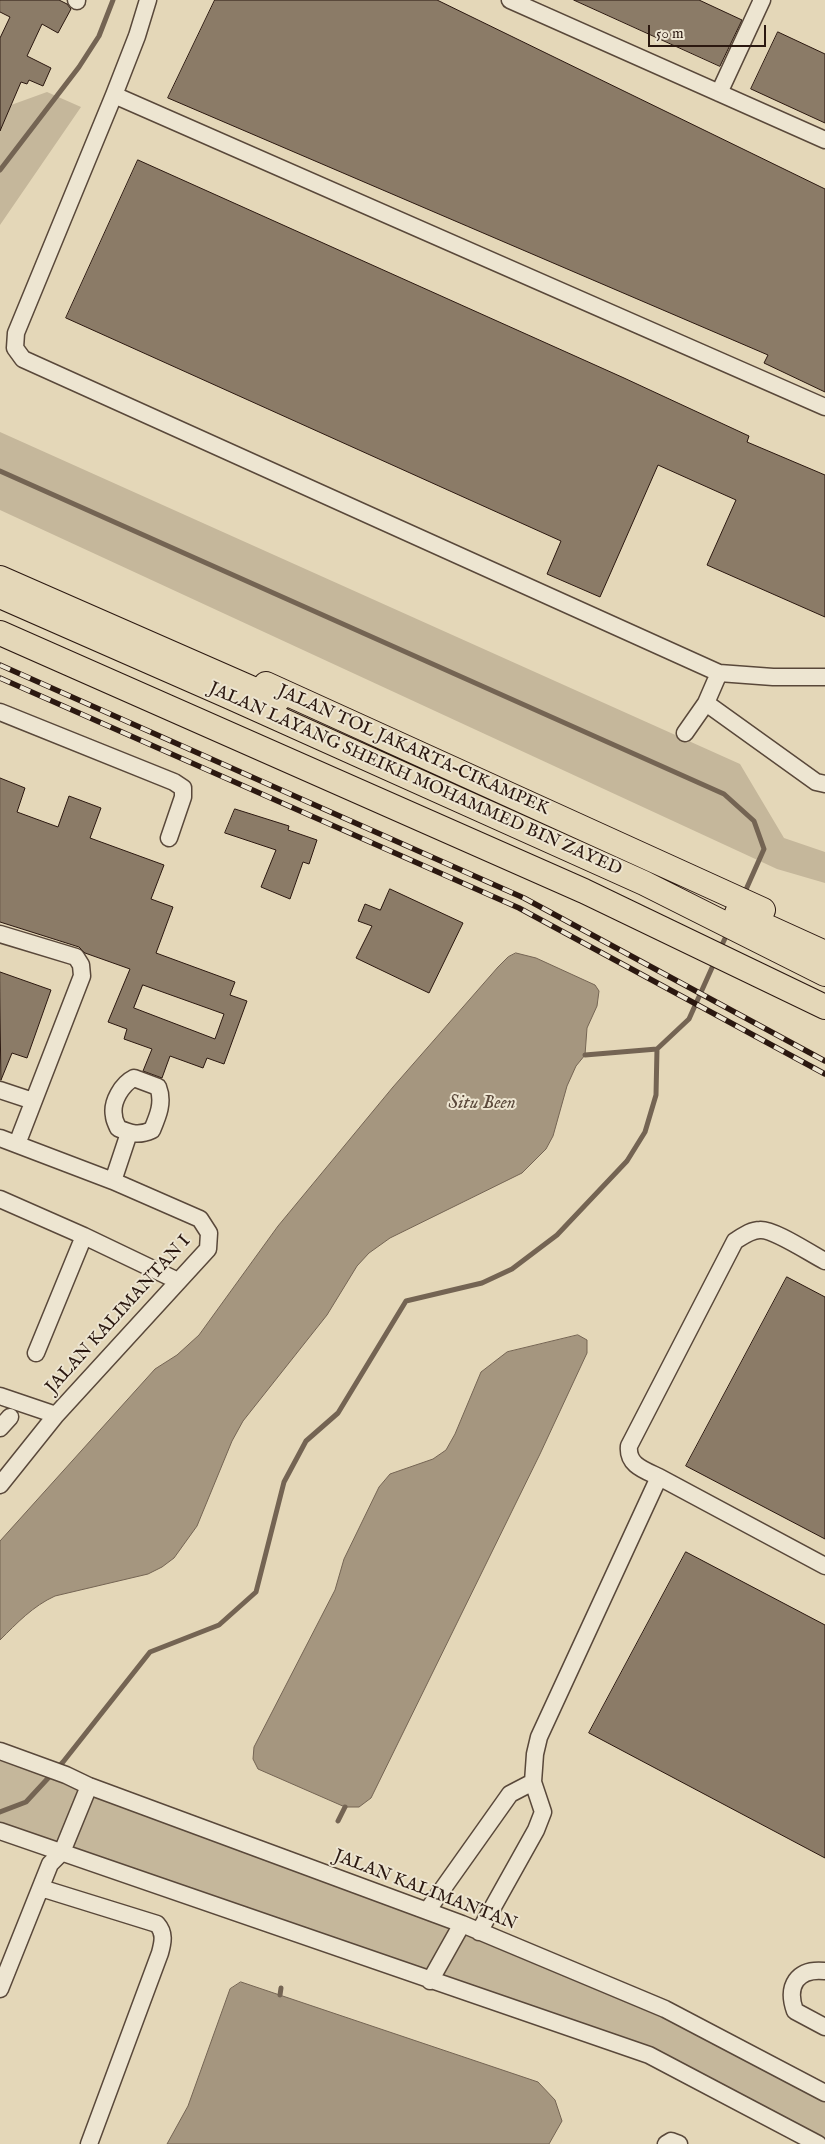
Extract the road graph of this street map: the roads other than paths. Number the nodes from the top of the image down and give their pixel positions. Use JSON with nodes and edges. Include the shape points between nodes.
{"nodes":[{"id":1,"x":148,"y":0,"type":"edge"},
{"id":2,"x":510,"y":0,"type":"edge"},
{"id":3,"x":762,"y":0,"type":"edge"},
{"id":4,"x":719,"y":93,"type":"junction"},
{"id":5,"x":114,"y":95,"type":"junction"},
{"id":6,"x":825,"y":140,"type":"edge"},
{"id":7,"x":825,"y":407,"type":"edge"},
{"id":8,"x":0,"y":564,"type":"edge"},
{"id":9,"x":0,"y":578,"type":"edge"},
{"id":10,"x":0,"y":596,"type":"edge"},
{"id":11,"x":0,"y":633,"type":"edge"},
{"id":12,"x":719,"y":673,"type":"junction"},
{"id":13,"x":825,"y":677,"type":"edge"},
{"id":14,"x":706,"y":703,"type":"junction"},
{"id":15,"x":0,"y":712,"type":"edge"},
{"id":16,"x":685,"y":733,"type":"dead end"},
{"id":17,"x":825,"y":784,"type":"edge"},
{"id":18,"x":169,"y":838,"type":"dead end"},
{"id":19,"x":0,"y":934,"type":"edge"},
{"id":20,"x":825,"y":939,"type":"edge"},
{"id":21,"x":825,"y":953,"type":"edge"},
{"id":22,"x":825,"y":974,"type":"edge"},
{"id":23,"x":825,"y":1007,"type":"edge"},
{"id":24,"x":0,"y":1090,"type":"edge"},
{"id":25,"x":33,"y":1101,"type":"junction"},
{"id":26,"x":130,"y":1134,"type":"dead end"},
{"id":27,"x":0,"y":1138,"type":"edge"},
{"id":28,"x":17,"y":1144,"type":"junction"},
{"id":29,"x":113,"y":1181,"type":"junction"},
{"id":30,"x":0,"y":1199,"type":"edge"},
{"id":31,"x":84,"y":1236,"type":"junction"},
{"id":32,"x":825,"y":1261,"type":"edge"},
{"id":33,"x":178,"y":1281,"type":"junction"},
{"id":34,"x":36,"y":1352,"type":"dead end"},
{"id":35,"x":0,"y":1396,"type":"edge"},
{"id":36,"x":56,"y":1415,"type":"junction"},
{"id":37,"x":659,"y":1478,"type":"junction"},
{"id":38,"x":0,"y":1485,"type":"edge"},
{"id":39,"x":825,"y":1566,"type":"edge"},
{"id":40,"x":0,"y":1751,"type":"edge"},
{"id":41,"x":533,"y":1782,"type":"junction"},
{"id":42,"x":89,"y":1786,"type":"junction"},
{"id":43,"x":0,"y":1831,"type":"edge"},
{"id":44,"x":62,"y":1852,"type":"junction"},
{"id":45,"x":41,"y":1888,"type":"junction"},
{"id":46,"x":427,"y":1912,"type":"junction"},
{"id":47,"x":462,"y":1924,"type":"junction"},
{"id":48,"x":479,"y":1932,"type":"junction"},
{"id":49,"x":825,"y":1971,"type":"edge"},
{"id":50,"x":430,"y":1981,"type":"junction"},
{"id":51,"x":0,"y":1988,"type":"edge"},
{"id":52,"x":825,"y":2027,"type":"edge"},
{"id":53,"x":825,"y":2093,"type":"edge"},
{"id":54,"x":89,"y":2144,"type":"edge"},
{"id":55,"x":666,"y":2144,"type":"edge"},
{"id":56,"x":679,"y":2144,"type":"edge"},
{"id":57,"x":818,"y":2144,"type":"edge"}],
"edges":[{"from":1,"to":5,"type":"street"},
{"from":2,"to":4,"type":"street"},
{"from":3,"to":4,"type":"street"},
{"from":4,"to":6,"type":"street"},
{"from":5,"to":7,"type":"street"},
{"from":5,"to":12,"type":"street","via":[[16,333],[15,348],[23,359]]},
{"from":8,"to":20,"type":"highway","name":"JALAN TOL JAKARTA–CIKAMPEK"},
{"from":9,"to":21,"type":"highway","name":"JALAN LAYANG SHEIKH MOHAMMED BIN ZAYED","via":[[230,678]]},
{"from":10,"to":22,"type":"highway","name":"JALAN LAYANG SHEIKH MOHAMMED BIN ZAYED","via":[[644,883]]},
{"from":11,"to":23,"type":"highway","via":[[584,891]]},
{"from":12,"to":13,"type":"street"},
{"from":12,"to":14,"type":"street"},
{"from":14,"to":16,"type":"street"},
{"from":14,"to":17,"type":"street","via":[[816,782]]},
{"from":15,"to":18,"type":"street","via":[[183,788]]},
{"from":19,"to":25,"type":"street","via":[[76,957],[82,965],[82,976],[72,1006]]},
{"from":24,"to":25,"type":"street"},
{"from":25,"to":28,"type":"street"},
{"from":26,"to":29,"type":"street"},
{"from":27,"to":28,"type":"street","name":"JALAN KALIMANTAN I"},
{"from":28,"to":29,"type":"street","name":"JALAN KALIMANTAN I"},
{"from":29,"to":33,"type":"street","name":"JALAN KALIMANTAN I","via":[[200,1219],[209,1233],[208,1249]]},
{"from":30,"to":31,"type":"street"},
{"from":31,"to":33,"type":"street"},
{"from":31,"to":34,"type":"street"},
{"from":32,"to":37,"type":"street","via":[[761,1229],[747,1232],[735,1241],[629,1446],[628,1454],[635,1465]]},
{"from":33,"to":36,"type":"street","name":"JALAN KALIMANTAN I"},
{"from":35,"to":36,"type":"street"},
{"from":36,"to":38,"type":"street","name":"JALAN KALIMANTAN I"},
{"from":37,"to":39,"type":"street"},
{"from":37,"to":41,"type":"street","via":[[539,1737]]},
{"from":40,"to":42,"type":"street","name":"JALAN KALIMANTAN"},
{"from":41,"to":46,"type":"street","via":[[510,1794]]},
{"from":41,"to":48,"type":"street","via":[[543,1812]]},
{"from":42,"to":44,"type":"street"},
{"from":42,"to":46,"type":"street","name":"JALAN KALIMANTAN"},
{"from":43,"to":44,"type":"street"},
{"from":44,"to":45,"type":"street","via":[[50,1864]]},
{"from":44,"to":50,"type":"street"},
{"from":45,"to":51,"type":"street"},
{"from":45,"to":54,"type":"street","via":[[157,1924],[162,1929],[160,1953]]},
{"from":46,"to":47,"type":"street","name":"JALAN KALIMANTAN"},
{"from":47,"to":48,"type":"street","name":"JALAN KALIMANTAN"},
{"from":47,"to":50,"type":"street"},
{"from":48,"to":53,"type":"street","name":"JALAN KALIMANTAN","via":[[665,2009]]},
{"from":49,"to":52,"type":"street","via":[[802,1974],[796,1980],[791,2000],[794,2011]]},
{"from":50,"to":57,"type":"street","via":[[648,2055]]},
{"from":55,"to":56,"type":"street","via":[[670,2141]]}]}
